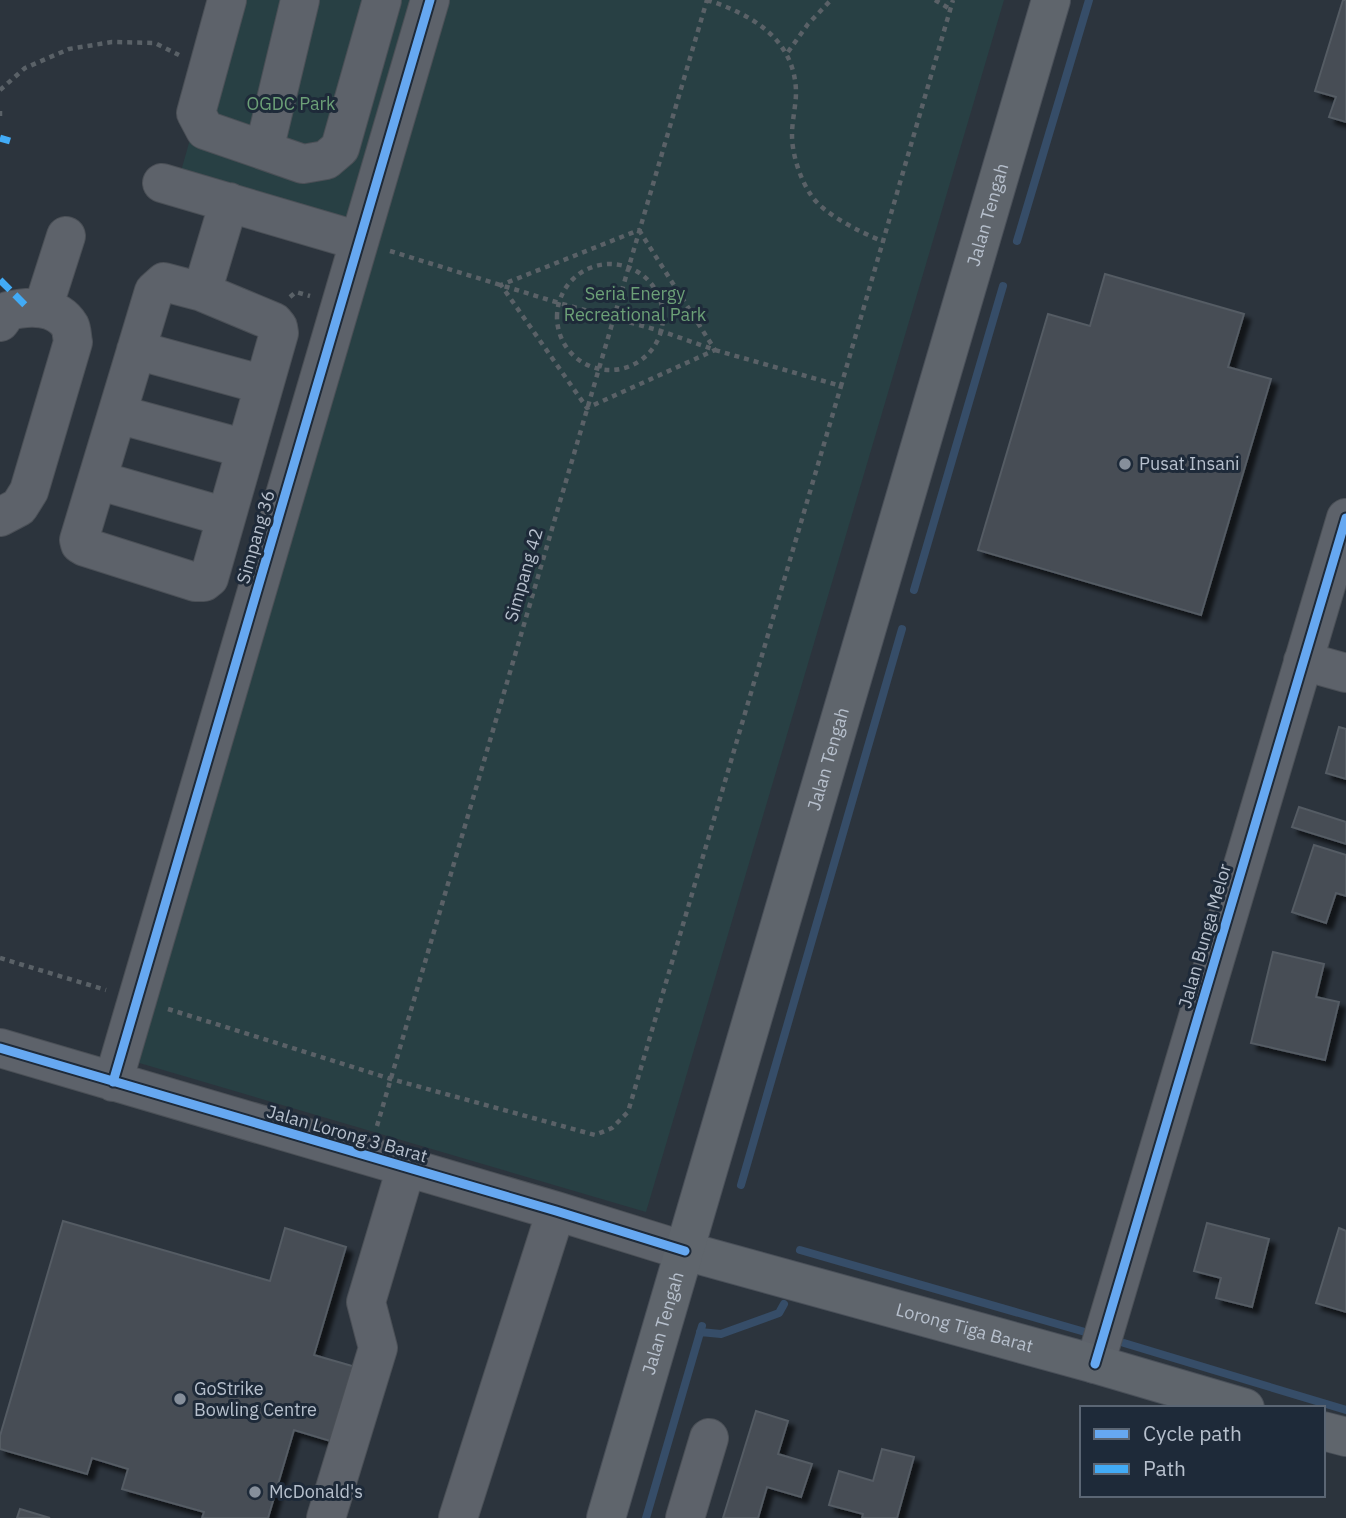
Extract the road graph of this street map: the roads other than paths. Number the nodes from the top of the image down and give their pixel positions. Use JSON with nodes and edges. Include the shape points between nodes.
{"nodes":[{"id":1,"x":226,"y":0,"type":"edge"},
{"id":2,"x":300,"y":0,"type":"edge"},
{"id":3,"x":382,"y":0,"type":"edge"},
{"id":4,"x":430,"y":0,"type":"edge"},
{"id":5,"x":1051,"y":0,"type":"edge"},
{"id":6,"x":264,"y":150,"type":"junction"},
{"id":7,"x":162,"y":183,"type":"dead end"},
{"id":8,"x":229,"y":202,"type":"junction"},
{"id":9,"x":66,"y":236,"type":"dead end"},
{"id":10,"x":359,"y":241,"type":"junction"},
{"id":11,"x":202,"y":292,"type":"junction"},
{"id":12,"x":43,"y":308,"type":"junction"},
{"id":13,"x":0,"y":322,"type":"edge"},
{"id":14,"x":136,"y":350,"type":"junction"},
{"id":15,"x":264,"y":385,"type":"junction"},
{"id":16,"x":117,"y":414,"type":"junction"},
{"id":17,"x":246,"y":449,"type":"junction"},
{"id":18,"x":97,"y":480,"type":"junction"},
{"id":19,"x":0,"y":517,"type":"edge"},
{"id":20,"x":226,"y":517,"type":"junction"},
{"id":21,"x":1346,"y":518,"type":"edge"},
{"id":22,"x":1303,"y":661,"type":"junction"},
{"id":23,"x":1346,"y":673,"type":"edge"},
{"id":24,"x":0,"y":1048,"type":"edge"},
{"id":25,"x":113,"y":1082,"type":"junction"},
{"id":26,"x":406,"y":1168,"type":"junction"},
{"id":27,"x":556,"y":1211,"type":"junction"},
{"id":28,"x":685,"y":1251,"type":"junction"},
{"id":29,"x":1095,"y":1364,"type":"junction"},
{"id":30,"x":1238,"y":1406,"type":"edge"},
{"id":31,"x":1325,"y":1431,"type":"edge"},
{"id":32,"x":1346,"y":1437,"type":"edge"},
{"id":33,"x":709,"y":1438,"type":"dead end"},
{"id":34,"x":326,"y":1518,"type":"edge"},
{"id":35,"x":458,"y":1518,"type":"edge"},
{"id":36,"x":606,"y":1518,"type":"edge"},
{"id":37,"x":685,"y":1518,"type":"edge"}],
"edges":[{"from":1,"to":6,"type":"street","via":[[196,113],[205,130]]},
{"from":2,"to":6,"type":"street"},
{"from":3,"to":6,"type":"street","via":[[340,148],[327,160],[303,164]]},
{"from":4,"to":10,"type":"street","name":"Simpang 36"},
{"from":5,"to":28,"type":"main road","name":"Jalan Tengah"},
{"from":7,"to":8,"type":"street"},
{"from":8,"to":10,"type":"street"},
{"from":8,"to":11,"type":"street"},
{"from":9,"to":12,"type":"street"},
{"from":10,"to":25,"type":"street","name":"Simpang 36"},
{"from":11,"to":14,"type":"street","via":[[164,282],[157,286]]},
{"from":11,"to":15,"type":"street","via":[[278,327]]},
{"from":12,"to":13,"type":"street","via":[[8,311]]},
{"from":12,"to":19,"type":"street","via":[[70,326],[73,342],[29,491],[19,507]]},
{"from":14,"to":15,"type":"street"},
{"from":14,"to":16,"type":"street"},
{"from":15,"to":17,"type":"street"},
{"from":16,"to":17,"type":"street"},
{"from":16,"to":18,"type":"street"},
{"from":17,"to":20,"type":"street"},
{"from":18,"to":20,"type":"street"},
{"from":18,"to":20,"type":"street","via":[[80,544],[195,582],[209,578]]},
{"from":21,"to":22,"type":"street","name":"Jalan Bunga Melor"},
{"from":22,"to":23,"type":"street"},
{"from":22,"to":29,"type":"street","name":"Jalan Bunga Melor"},
{"from":24,"to":25,"type":"street","name":"Jalan Lorong 3 Barat"},
{"from":25,"to":26,"type":"street","name":"Jalan Lorong 3 Barat"},
{"from":26,"to":27,"type":"street","name":"Jalan Lorong 3 Barat"},
{"from":26,"to":34,"type":"street","via":[[366,1302],[378,1348]]},
{"from":27,"to":28,"type":"street","name":"Jalan Lorong 3 Barat"},
{"from":27,"to":35,"type":"street"},
{"from":28,"to":29,"type":"main road","name":"Lorong Tiga Barat"},
{"from":28,"to":36,"type":"main road","name":"Jalan Tengah"},
{"from":29,"to":30,"type":"main road","name":"Lorong Tiga Barat"},
{"from":31,"to":32,"type":"main road"},
{"from":33,"to":37,"type":"street"}]}
